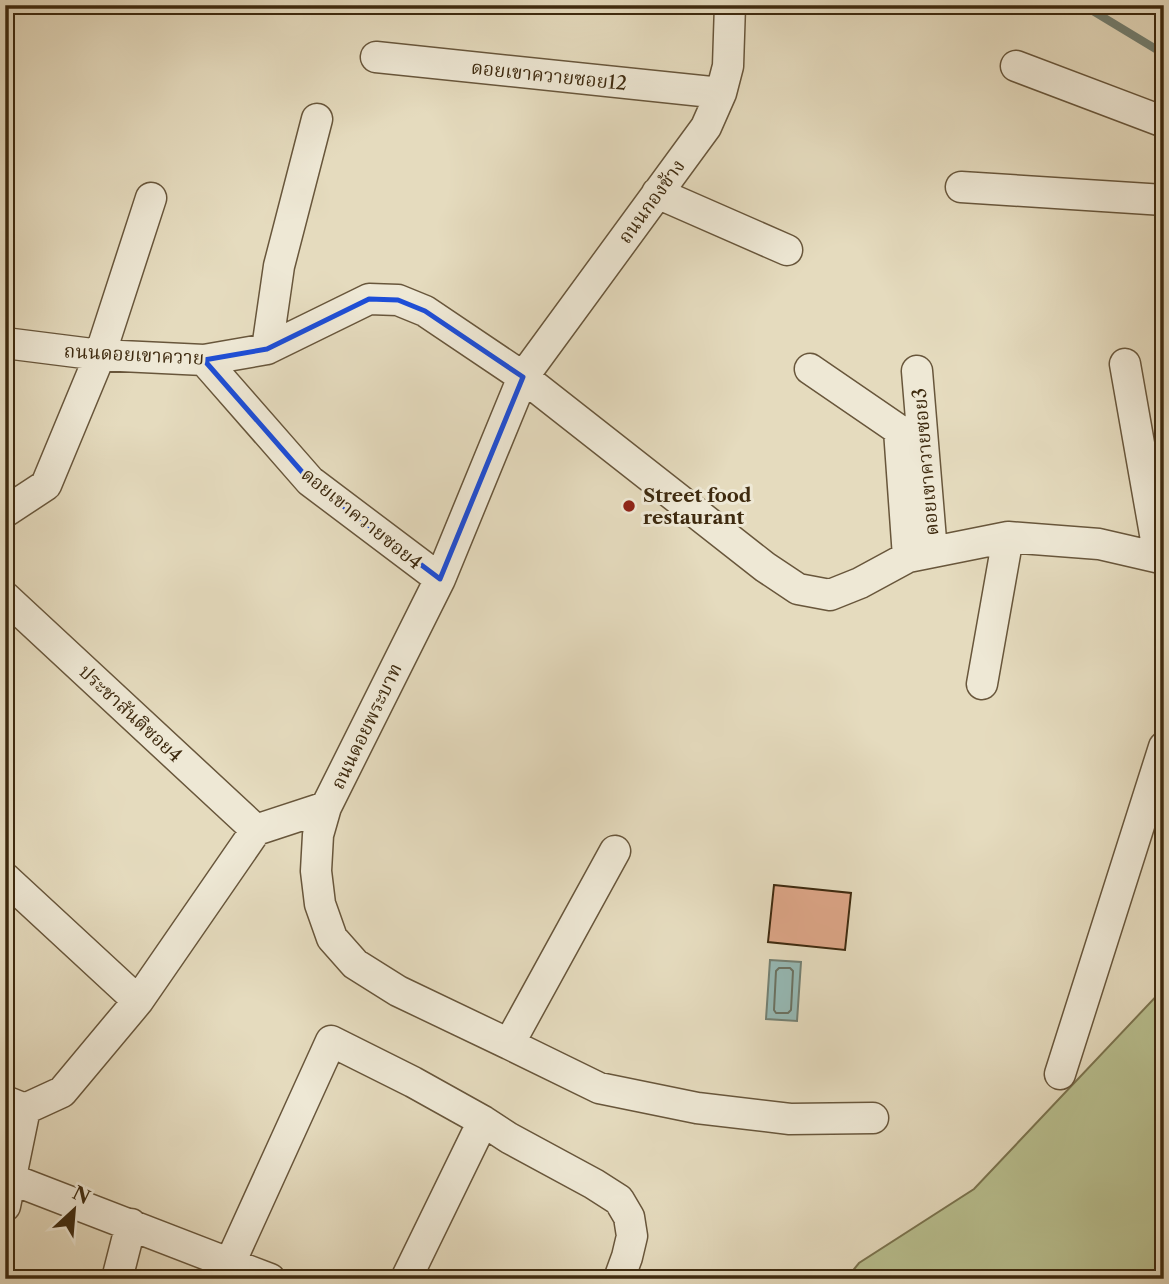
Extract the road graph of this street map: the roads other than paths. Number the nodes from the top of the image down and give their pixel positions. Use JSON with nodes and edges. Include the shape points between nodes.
{"nodes":[{"id":1,"x":730,"y":5,"type":"edge"},
{"id":2,"x":376,"y":57,"type":"dead end"},
{"id":3,"x":1016,"y":66,"type":"dead end"},
{"id":4,"x":721,"y":93,"type":"junction"},
{"id":5,"x":317,"y":119,"type":"dead end"},
{"id":6,"x":1164,"y":122,"type":"edge"},
{"id":7,"x":961,"y":187,"type":"dead end"},
{"id":8,"x":657,"y":193,"type":"junction"},
{"id":9,"x":150,"y":198,"type":"dead end"},
{"id":10,"x":1164,"y":200,"type":"edge"},
{"id":11,"x":788,"y":250,"type":"dead end"},
{"id":12,"x":5,"y":343,"type":"edge"},
{"id":13,"x":267,"y":349,"type":"junction"},
{"id":14,"x":100,"y":355,"type":"junction"},
{"id":15,"x":204,"y":360,"type":"junction"},
{"id":16,"x":1125,"y":364,"type":"dead end"},
{"id":17,"x":810,"y":369,"type":"dead end"},
{"id":18,"x":917,"y":371,"type":"dead end"},
{"id":19,"x":523,"y":377,"type":"junction"},
{"id":20,"x":5,"y":512,"type":"edge"},
{"id":21,"x":1008,"y":537,"type":"junction"},
{"id":22,"x":920,"y":554,"type":"junction"},
{"id":23,"x":1161,"y":558,"type":"edge"},
{"id":24,"x":439,"y":579,"type":"junction"},
{"id":25,"x":5,"y":597,"type":"edge"},
{"id":26,"x":982,"y":684,"type":"dead end"},
{"id":27,"x":1164,"y":747,"type":"edge"},
{"id":28,"x":326,"y":807,"type":"junction"},
{"id":29,"x":256,"y":830,"type":"junction"},
{"id":30,"x":615,"y":851,"type":"dead end"},
{"id":31,"x":5,"y":878,"type":"edge"},
{"id":32,"x":138,"y":1001,"type":"junction"},
{"id":33,"x":509,"y":1044,"type":"junction"},
{"id":34,"x":1060,"y":1074,"type":"dead end"},
{"id":35,"x":15,"y":1105,"type":"edge"},
{"id":36,"x":873,"y":1118,"type":"dead end"},
{"id":37,"x":483,"y":1121,"type":"junction"},
{"id":38,"x":8,"y":1192,"type":"edge"},
{"id":39,"x":131,"y":1224,"type":"junction"},
{"id":40,"x":230,"y":1263,"type":"junction"},
{"id":41,"x":117,"y":1279,"type":"edge"},
{"id":42,"x":270,"y":1279,"type":"edge"},
{"id":43,"x":406,"y":1279,"type":"edge"},
{"id":44,"x":619,"y":1279,"type":"edge"}],
"edges":[{"from":1,"to":4,"type":"street","name":"ถนนกองช้าง","via":[[728,66]]},
{"from":2,"to":4,"type":"street","name":"ดอยเขาควายซอย12"},
{"from":3,"to":6,"type":"street"},
{"from":4,"to":8,"type":"street","name":"ถนนกองช้าง","via":[[706,127]]},
{"from":5,"to":13,"type":"street","via":[[279,266]]},
{"from":7,"to":10,"type":"street"},
{"from":8,"to":11,"type":"street"},
{"from":8,"to":19,"type":"street","name":"ถนนกองช้าง"},
{"from":9,"to":14,"type":"street"},
{"from":12,"to":14,"type":"street","name":"ถนนดอยเขาควาย"},
{"from":13,"to":15,"type":"street","name":"ถนนดอยเขาควาย"},
{"from":13,"to":19,"type":"street","name":"ถนนดอยเขาควาย","via":[[369,299],[398,300],[425,311]]},
{"from":14,"to":15,"type":"street","name":"ถนนดอยเขาควาย"},
{"from":14,"to":20,"type":"street","via":[[46,485]]},
{"from":15,"to":24,"type":"street","name":"ดอยเขาควายซอย4","via":[[310,481]]},
{"from":16,"to":23,"type":"street"},
{"from":17,"to":22,"type":"street","via":[[899,430]]},
{"from":18,"to":22,"type":"street","name":"ดอยเขาควายซอย3"},
{"from":19,"to":22,"type":"street","name":"ถนนดอยเขาควาย","via":[[798,589],[830,595]]},
{"from":19,"to":24,"type":"street","name":"ถนนดอยพระบาท"},
{"from":21,"to":22,"type":"street","name":"ถนนดอยเขาควาย"},
{"from":21,"to":23,"type":"street","name":"ถนนดอยเขาควาย","via":[[1099,544]]},
{"from":21,"to":26,"type":"street"},
{"from":24,"to":28,"type":"street","name":"ถนนดอยพระบาท"},
{"from":25,"to":29,"type":"street","name":"ประชาสันติซอย4"},
{"from":27,"to":34,"type":"street"},
{"from":28,"to":29,"type":"street","name":"ถนนดอยพระบาท"},
{"from":28,"to":33,"type":"street","via":[[318,835],[316,871],[320,904],[332,938],[355,964],[398,991]]},
{"from":29,"to":32,"type":"street"},
{"from":30,"to":33,"type":"street"},
{"from":31,"to":32,"type":"street"},
{"from":32,"to":35,"type":"street","via":[[62,1092]]},
{"from":33,"to":36,"type":"street","via":[[599,1087],[697,1108],[790,1119]]},
{"from":35,"to":38,"type":"street"},
{"from":37,"to":40,"type":"street","via":[[331,1041]]},
{"from":37,"to":43,"type":"street"},
{"from":37,"to":44,"type":"street","via":[[619,1200],[629,1217],[632,1236]]},
{"from":38,"to":39,"type":"street"},
{"from":39,"to":40,"type":"street"},
{"from":39,"to":41,"type":"street"},
{"from":40,"to":42,"type":"street"}]}
